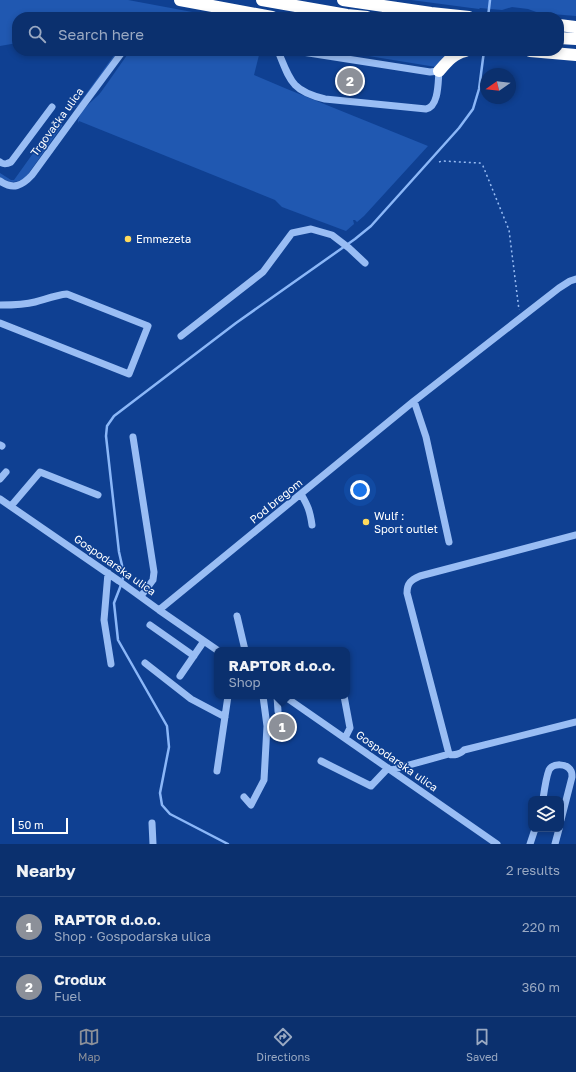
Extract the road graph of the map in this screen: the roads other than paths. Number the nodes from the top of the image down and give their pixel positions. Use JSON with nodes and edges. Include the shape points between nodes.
{"nodes":[{"id":1,"x":180,"y":0,"type":"edge"},
{"id":2,"x":262,"y":0,"type":"edge"},
{"id":3,"x":343,"y":0,"type":"edge"},
{"id":4,"x":223,"y":8,"type":"junction"},
{"id":5,"x":231,"y":12,"type":"edge"},
{"id":6,"x":245,"y":12,"type":"edge"},
{"id":7,"x":334,"y":12,"type":"edge"},
{"id":8,"x":424,"y":12,"type":"edge"},
{"id":9,"x":564,"y":26,"type":"edge"},
{"id":10,"x":576,"y":27,"type":"edge"},
{"id":11,"x":564,"y":38,"type":"edge"},
{"id":12,"x":576,"y":39,"type":"edge"},
{"id":13,"x":564,"y":54,"type":"edge"},
{"id":14,"x":576,"y":55,"type":"edge"},
{"id":15,"x":119,"y":56,"type":"edge"},
{"id":16,"x":280,"y":56,"type":"edge"},
{"id":17,"x":328,"y":56,"type":"edge"},
{"id":18,"x":455,"y":56,"type":"edge"},
{"id":19,"x":439,"y":71,"type":"junction"},
{"id":20,"x":52,"y":107,"type":"dead end"},
{"id":21,"x":0,"y":162,"type":"edge"},
{"id":22,"x":0,"y":181,"type":"edge"},
{"id":23,"x":365,"y":263,"type":"dead end"},
{"id":24,"x":576,"y":279,"type":"edge"},
{"id":25,"x":0,"y":305,"type":"edge"},
{"id":26,"x":0,"y":323,"type":"edge"},
{"id":27,"x":181,"y":336,"type":"dead end"},
{"id":28,"x":414,"y":401,"type":"junction"},
{"id":29,"x":133,"y":437,"type":"dead end"},
{"id":30,"x":6,"y":472,"type":"dead end"},
{"id":31,"x":0,"y":479,"type":"edge"},
{"id":32,"x":301,"y":494,"type":"junction"},
{"id":33,"x":98,"y":495,"type":"dead end"},
{"id":34,"x":0,"y":499,"type":"edge"},
{"id":35,"x":11,"y":506,"type":"junction"},
{"id":36,"x":312,"y":525,"type":"dead end"},
{"id":37,"x":576,"y":535,"type":"edge"},
{"id":38,"x":449,"y":542,"type":"dead end"},
{"id":39,"x":108,"y":573,"type":"junction"},
{"id":40,"x":141,"y":596,"type":"junction"},
{"id":41,"x":159,"y":610,"type":"junction"},
{"id":42,"x":237,"y":616,"type":"dead end"},
{"id":43,"x":150,"y":625,"type":"dead end"},
{"id":44,"x":204,"y":641,"type":"junction"},
{"id":45,"x":244,"y":647,"type":"edge"},
{"id":46,"x":214,"y":648,"type":"edge"},
{"id":47,"x":194,"y":656,"type":"junction"},
{"id":48,"x":145,"y":663,"type":"dead end"},
{"id":49,"x":111,"y":664,"type":"dead end"},
{"id":50,"x":180,"y":676,"type":"dead end"},
{"id":51,"x":228,"y":699,"type":"edge"},
{"id":52,"x":263,"y":699,"type":"edge"},
{"id":53,"x":277,"y":699,"type":"edge"},
{"id":54,"x":288,"y":699,"type":"edge"},
{"id":55,"x":345,"y":699,"type":"edge"},
{"id":56,"x":278,"y":712,"type":"dead end"},
{"id":57,"x":225,"y":717,"type":"junction"},
{"id":58,"x":576,"y":722,"type":"edge"},
{"id":59,"x":345,"y":738,"type":"junction"},
{"id":60,"x":449,"y":754,"type":"junction"},
{"id":61,"x":321,"y":761,"type":"dead end"},
{"id":62,"x":389,"y":769,"type":"junction"},
{"id":63,"x":216,"y":771,"type":"dead end"},
{"id":64,"x":573,"y":785,"type":"edge"},
{"id":65,"x":544,"y":796,"type":"edge"},
{"id":66,"x":244,"y":797,"type":"dead end"},
{"id":67,"x":564,"y":809,"type":"edge"},
{"id":68,"x":152,"y":823,"type":"dead end"},
{"id":69,"x":534,"y":832,"type":"edge"},
{"id":70,"x":558,"y":832,"type":"edge"},
{"id":71,"x":153,"y":844,"type":"edge"},
{"id":72,"x":497,"y":844,"type":"edge"},
{"id":73,"x":530,"y":844,"type":"edge"},
{"id":74,"x":556,"y":844,"type":"edge"}],
"edges":[{"from":1,"to":4,"type":"highway"},
{"from":2,"to":7,"type":"highway"},
{"from":3,"to":8,"type":"highway"},
{"from":4,"to":5,"type":"highway"},
{"from":4,"to":6,"type":"highway"},
{"from":9,"to":10,"type":"highway"},
{"from":11,"to":12,"type":"highway"},
{"from":13,"to":14,"type":"highway"},
{"from":15,"to":22,"type":"street","name":"Trgovačka ulica","via":[[26,182],[11,186]]},
{"from":16,"to":19,"type":"street","via":[[295,86],[311,96],[426,109],[436,100]]},
{"from":17,"to":19,"type":"street","via":[[430,72]]},
{"from":18,"to":19,"type":"highway"},
{"from":20,"to":21,"type":"street","via":[[11,162]]},
{"from":23,"to":27,"type":"street","via":[[332,235],[311,229],[292,233],[263,272]]},
{"from":24,"to":28,"type":"street","name":"Pod bregom","via":[[559,288]]},
{"from":25,"to":26,"type":"street","via":[[34,302],[67,294],[148,326],[129,374]]},
{"from":28,"to":32,"type":"street","name":"Pod bregom"},
{"from":28,"to":38,"type":"street","via":[[426,437]]},
{"from":29,"to":40,"type":"street","via":[[154,572],[153,580]]},
{"from":30,"to":31,"type":"street"},
{"from":32,"to":36,"type":"street","via":[[308,506]]},
{"from":32,"to":41,"type":"street","name":"Pod bregom"},
{"from":33,"to":35,"type":"street","via":[[40,472]]},
{"from":34,"to":35,"type":"street","name":"Gospodarska ulica"},
{"from":35,"to":39,"type":"street","name":"Gospodarska ulica"},
{"from":37,"to":60,"type":"street","via":[[420,576],[409,583],[407,593]]},
{"from":39,"to":40,"type":"street","name":"Gospodarska ulica"},
{"from":39,"to":49,"type":"street","via":[[104,620]]},
{"from":40,"to":41,"type":"street","name":"Gospodarska ulica"},
{"from":41,"to":44,"type":"street","name":"Gospodarska ulica"},
{"from":42,"to":45,"type":"street"},
{"from":43,"to":47,"type":"street"},
{"from":44,"to":46,"type":"street","name":"Gospodarska ulica"},
{"from":44,"to":47,"type":"street"},
{"from":47,"to":50,"type":"street"},
{"from":48,"to":57,"type":"street","via":[[191,699]]},
{"from":51,"to":57,"type":"street"},
{"from":52,"to":66,"type":"street","via":[[267,726],[264,780],[250,805]]},
{"from":53,"to":56,"type":"street"},
{"from":54,"to":59,"type":"street","name":"Gospodarska ulica"},
{"from":55,"to":59,"type":"street","via":[[350,728]]},
{"from":57,"to":63,"type":"street"},
{"from":58,"to":60,"type":"street","via":[[451,751]]},
{"from":59,"to":62,"type":"street","name":"Gospodarska ulica"},
{"from":60,"to":62,"type":"street"},
{"from":61,"to":62,"type":"street","via":[[371,786]]},
{"from":62,"to":72,"type":"street","name":"Gospodarska ulica"},
{"from":64,"to":65,"type":"street","via":[[572,771],[568,766],[553,766],[549,770]]},
{"from":64,"to":67,"type":"street"},
{"from":68,"to":71,"type":"street"},
{"from":69,"to":73,"type":"street"},
{"from":70,"to":74,"type":"street"}]}
